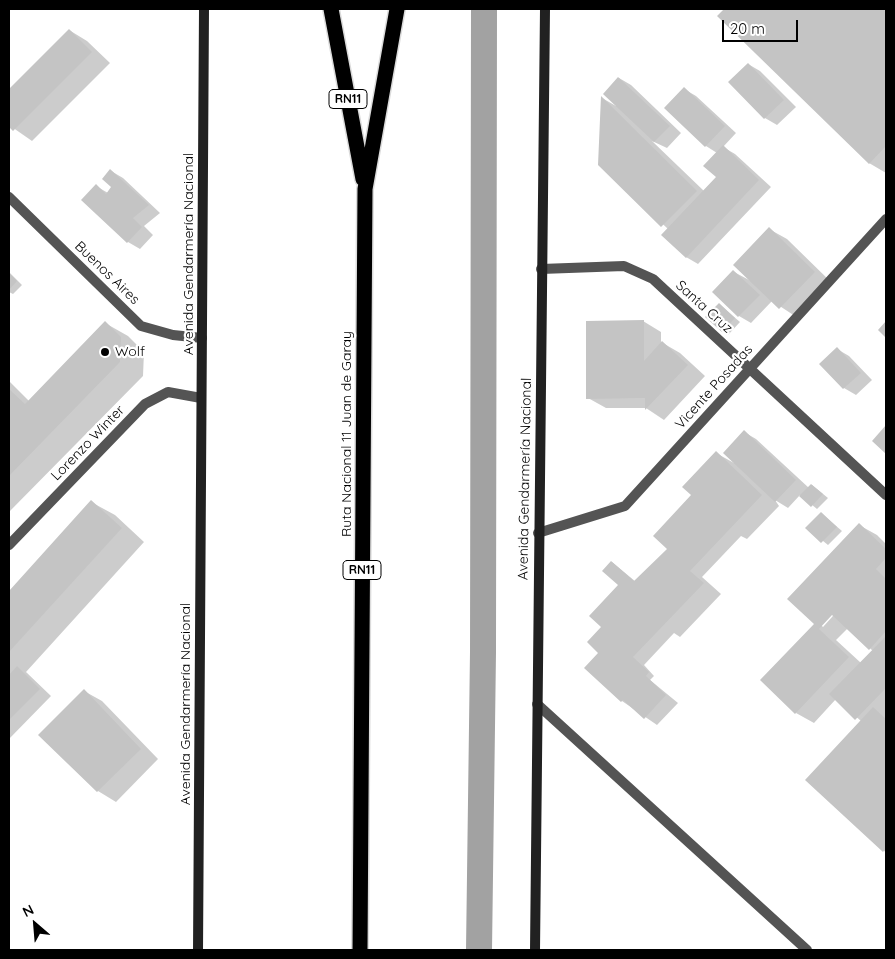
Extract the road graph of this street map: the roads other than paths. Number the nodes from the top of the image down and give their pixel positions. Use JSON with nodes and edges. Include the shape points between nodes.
{"nodes":[{"id":1,"x":204,"y":9,"type":"edge"},
{"id":2,"x":331,"y":9,"type":"edge"},
{"id":3,"x":397,"y":9,"type":"edge"},
{"id":4,"x":545,"y":9,"type":"edge"},
{"id":5,"x":365,"y":189,"type":"junction"},
{"id":6,"x":9,"y":197,"type":"edge"},
{"id":7,"x":886,"y":219,"type":"edge"},
{"id":8,"x":541,"y":269,"type":"junction"},
{"id":9,"x":202,"y":338,"type":"junction"},
{"id":10,"x":750,"y":367,"type":"junction"},
{"id":11,"x":202,"y":398,"type":"junction"},
{"id":12,"x":886,"y":496,"type":"edge"},
{"id":13,"x":538,"y":533,"type":"junction"},
{"id":14,"x":9,"y":544,"type":"edge"},
{"id":15,"x":536,"y":704,"type":"junction"},
{"id":16,"x":198,"y":950,"type":"edge"},
{"id":17,"x":360,"y":950,"type":"edge"},
{"id":18,"x":535,"y":950,"type":"edge"},
{"id":19,"x":807,"y":950,"type":"edge"}],
"edges":[{"from":1,"to":9,"type":"main road","name":"Avenida Gendarmería Nacional"},
{"from":2,"to":5,"type":"highway","name":"Ruta Nacional 11 Juan de Garay","number":"RN11"},
{"from":3,"to":5,"type":"highway","name":"Ruta Nacional 11 Juan de Garay","number":"RN11"},
{"from":4,"to":8,"type":"main road","name":"Avenida Gendarmería Nacional"},
{"from":5,"to":17,"type":"highway","name":"Ruta Nacional 11 Juan de Garay","number":"RN11"},
{"from":6,"to":9,"type":"street","name":"Buenos Aires","via":[[140,326],[173,335]]},
{"from":7,"to":10,"type":"street","name":"Vicente Posadas"},
{"from":8,"to":10,"type":"street","name":"Santa Cruz","via":[[624,266],[653,279]]},
{"from":8,"to":13,"type":"main road","name":"Avenida Gendarmería Nacional"},
{"from":9,"to":11,"type":"main road","name":"Avenida Gendarmería Nacional"},
{"from":10,"to":12,"type":"street","name":"Santa Cruz"},
{"from":10,"to":13,"type":"street","name":"Vicente Posadas","via":[[625,506]]},
{"from":11,"to":14,"type":"street","name":"Lorenzo Winter","via":[[168,392],[146,404]]},
{"from":11,"to":16,"type":"main road","name":"Avenida Gendarmería Nacional"},
{"from":13,"to":15,"type":"main road","name":"Avenida Gendarmería Nacional"},
{"from":15,"to":18,"type":"main road","name":"Avenida Gendarmería Nacional"},
{"from":15,"to":19,"type":"street"}]}
